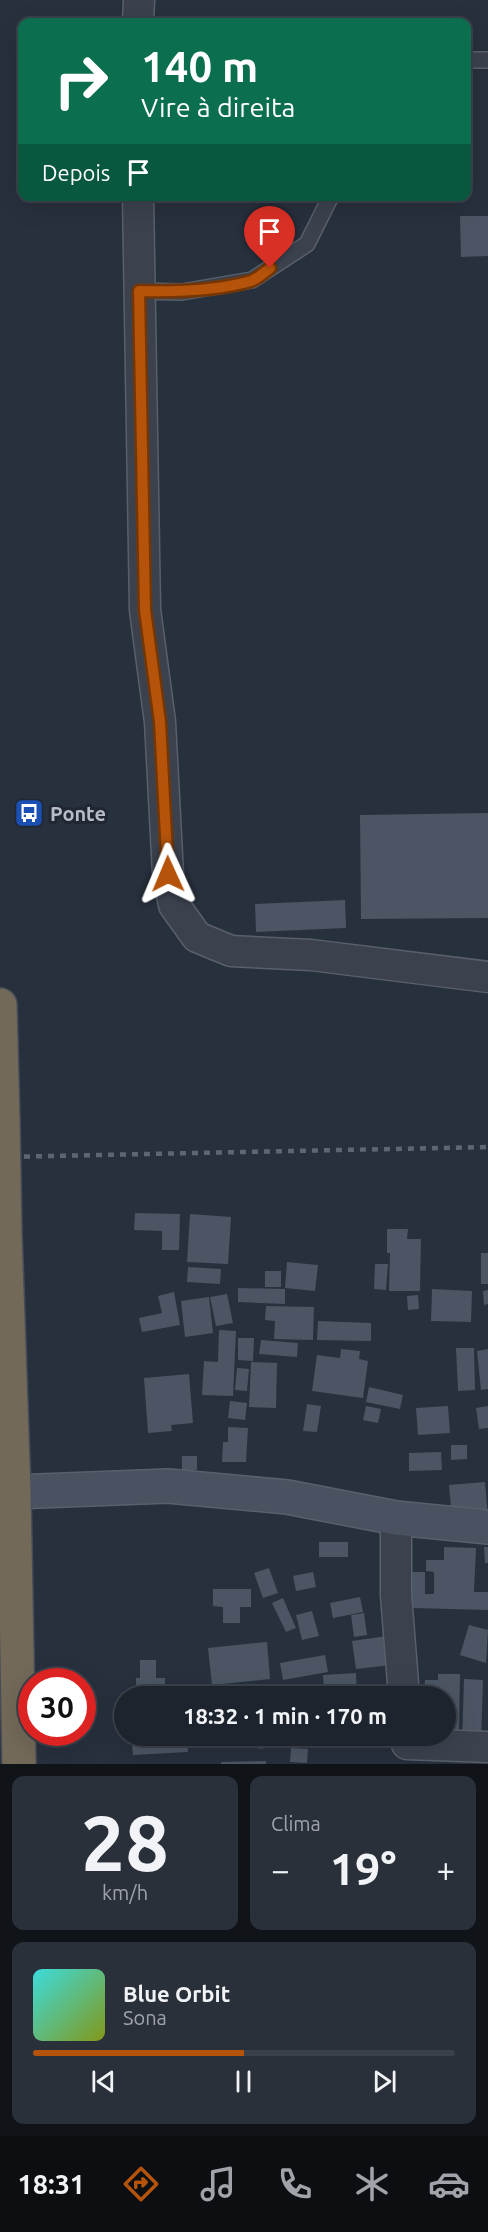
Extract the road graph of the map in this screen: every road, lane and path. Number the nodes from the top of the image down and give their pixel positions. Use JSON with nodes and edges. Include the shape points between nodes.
{"nodes":[{"id":1,"x":139,"y":0,"type":"edge"},
{"id":2,"x":138,"y":18,"type":"edge"},
{"id":3,"x":471,"y":60,"type":"edge"},
{"id":4,"x":488,"y":60,"type":"edge"},
{"id":5,"x":138,"y":201,"type":"edge"},
{"id":6,"x":328,"y":201,"type":"edge"},
{"id":7,"x":139,"y":291,"type":"junction"},
{"id":8,"x":488,"y":977,"type":"edge"},
{"id":9,"x":0,"y":1005,"type":"edge"},
{"id":10,"x":7,"y":1492,"type":"edge"},
{"id":11,"x":396,"y":1518,"type":"junction"},
{"id":12,"x":488,"y":1527,"type":"edge"},
{"id":13,"x":403,"y":1686,"type":"edge"},
{"id":14,"x":488,"y":1747,"type":"edge"},
{"id":15,"x":406,"y":1748,"type":"edge"},
{"id":16,"x":19,"y":1764,"type":"edge"}],
"edges":[{"from":1,"to":2,"type":"street"},
{"from":3,"to":4,"type":"lane"},
{"from":5,"to":7,"type":"street"},
{"from":6,"to":7,"type":"lane","via":[[307,244],[252,280],[182,292]]},
{"from":7,"to":8,"type":"street","via":[[145,610],[160,722],[168,874],[174,905],[197,937],[231,951],[311,955]]},
{"from":9,"to":10,"type":"highway","bridge":true},
{"from":10,"to":11,"type":"street","via":[[168,1486],[287,1497]]},
{"from":10,"to":16,"type":"highway"},
{"from":11,"to":12,"type":"street"},
{"from":11,"to":13,"type":"street","via":[[396,1595]]},
{"from":14,"to":15,"type":"street"}]}
